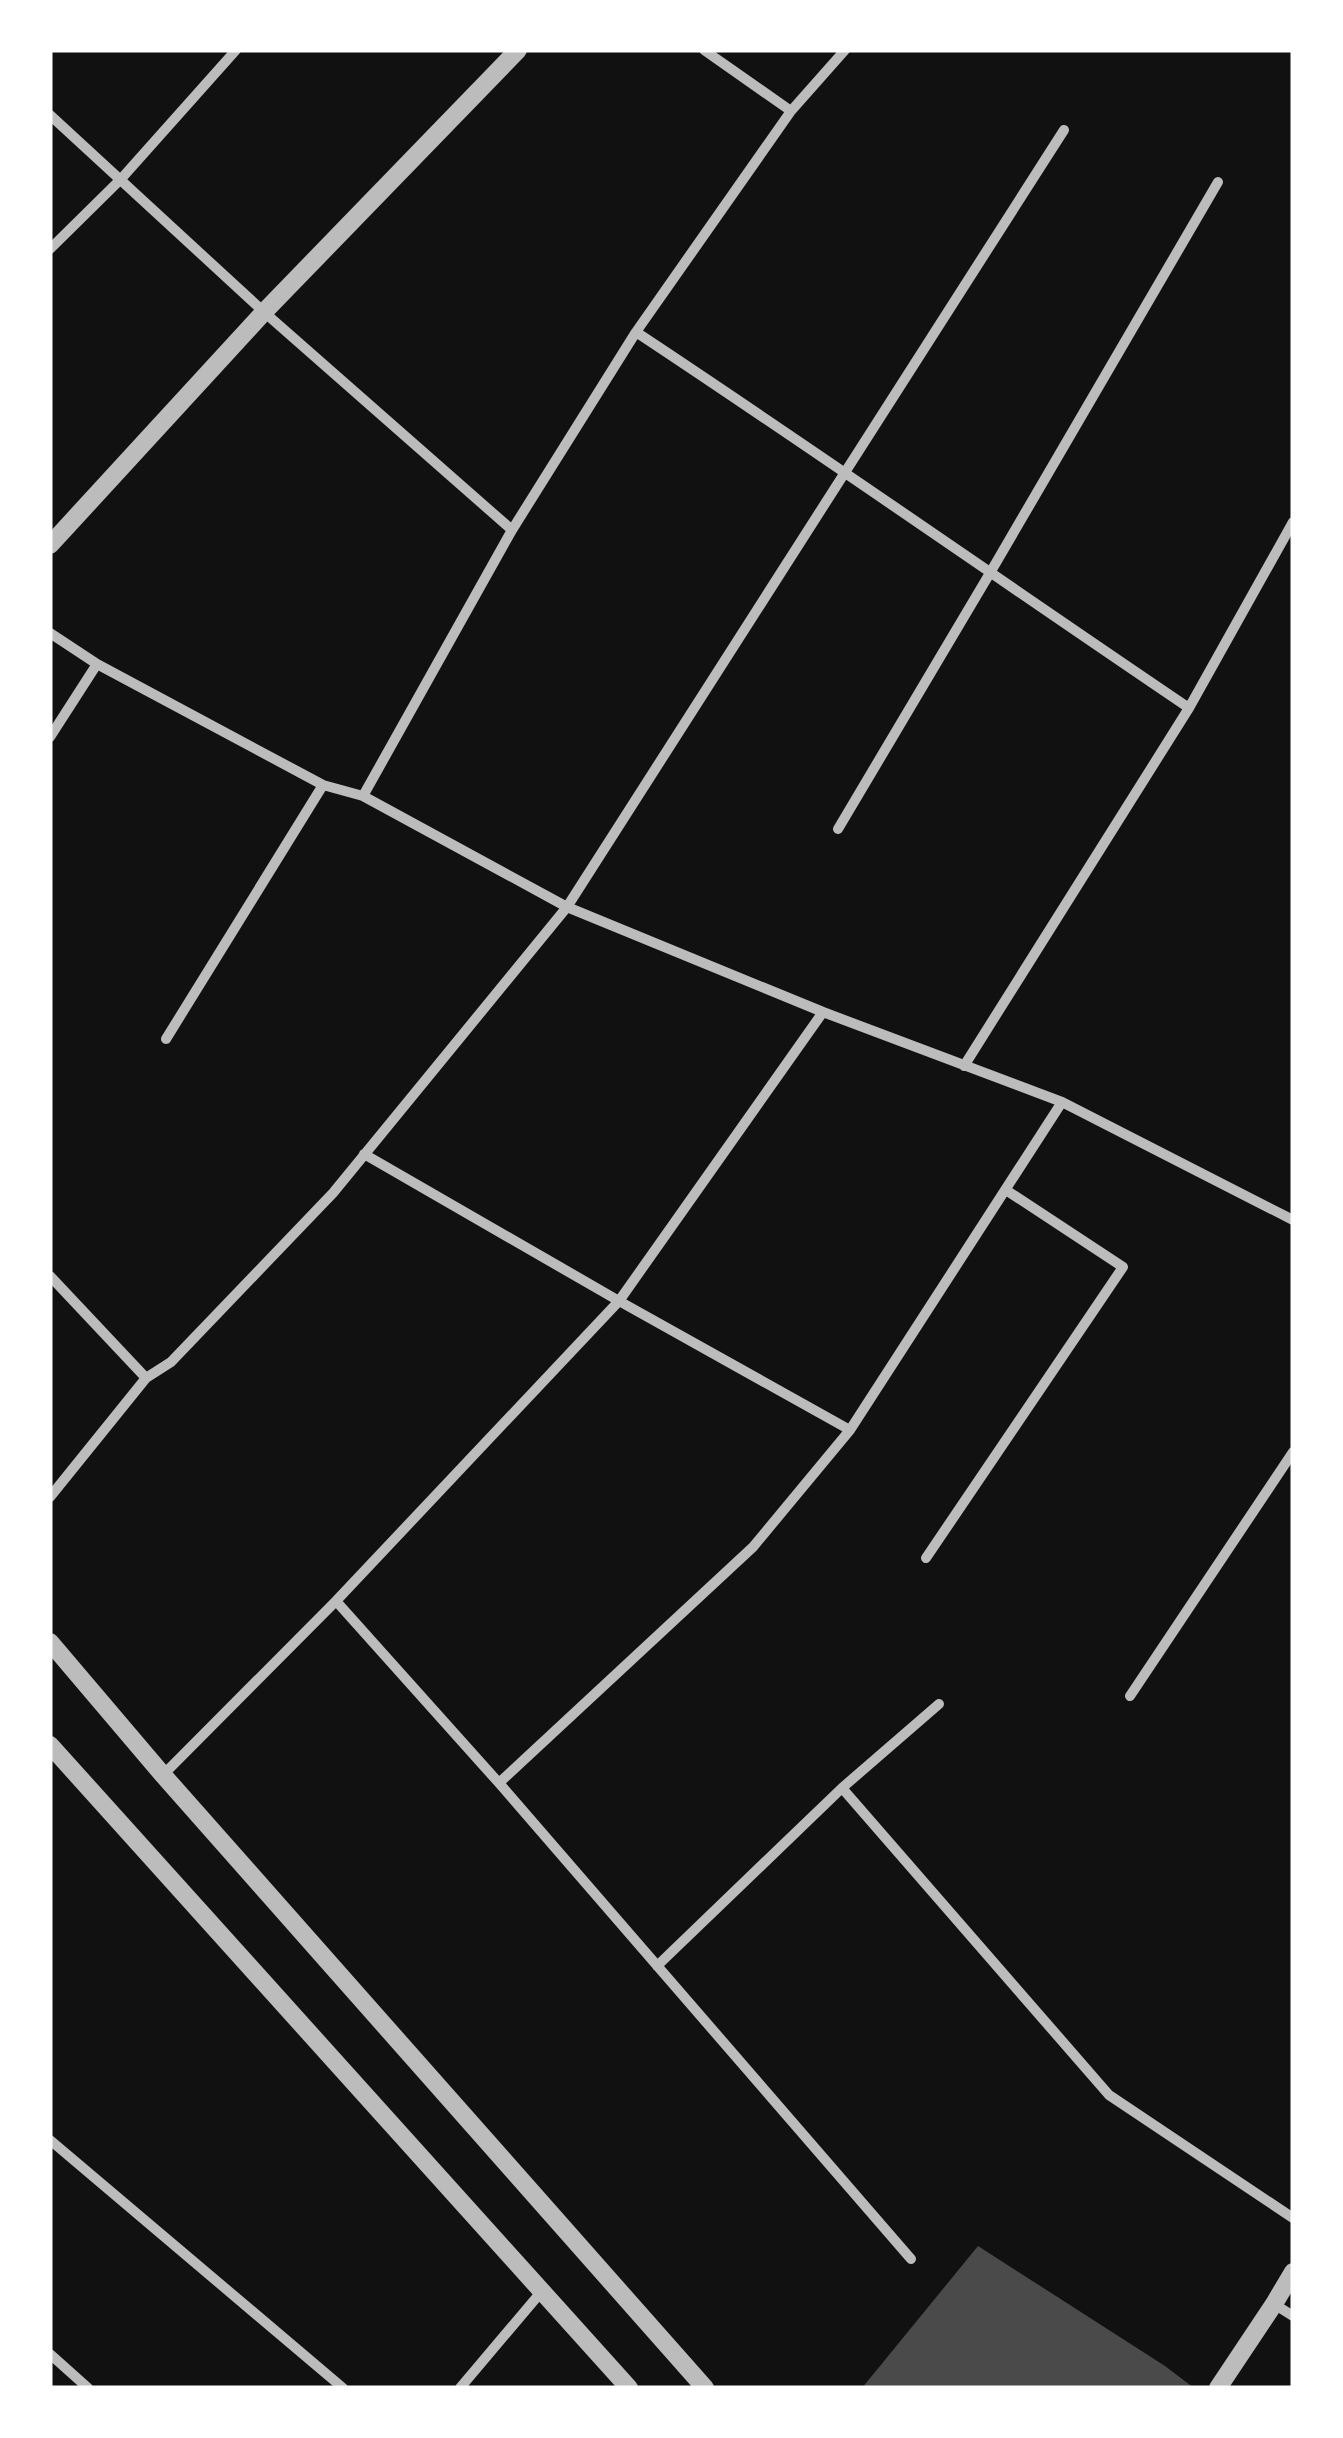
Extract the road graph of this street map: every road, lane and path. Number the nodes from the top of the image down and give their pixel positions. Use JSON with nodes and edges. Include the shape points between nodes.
{"nodes":[{"id":1,"x":236,"y":50,"type":"edge"},
{"id":2,"x":518,"y":50,"type":"edge"},
{"id":3,"x":704,"y":50,"type":"edge"},
{"id":4,"x":845,"y":50,"type":"edge"},
{"id":5,"x":792,"y":111,"type":"junction"},
{"id":6,"x":50,"y":115,"type":"edge"},
{"id":7,"x":1064,"y":130,"type":"dead end"},
{"id":8,"x":121,"y":178,"type":"junction"},
{"id":9,"x":1218,"y":182,"type":"dead end"},
{"id":10,"x":50,"y":249,"type":"edge"},
{"id":11,"x":264,"y":312,"type":"junction"},
{"id":12,"x":636,"y":332,"type":"junction"},
{"id":13,"x":845,"y":471,"type":"junction"},
{"id":14,"x":1293,"y":522,"type":"edge"},
{"id":15,"x":512,"y":530,"type":"junction"},
{"id":16,"x":50,"y":545,"type":"edge"},
{"id":17,"x":990,"y":574,"type":"junction"},
{"id":18,"x":50,"y":634,"type":"edge"},
{"id":19,"x":98,"y":664,"type":"junction"},
{"id":20,"x":1189,"y":708,"type":"junction"},
{"id":21,"x":50,"y":737,"type":"edge"},
{"id":22,"x":323,"y":785,"type":"junction"},
{"id":23,"x":362,"y":796,"type":"junction"},
{"id":24,"x":838,"y":829,"type":"dead end"},
{"id":25,"x":567,"y":907,"type":"junction"},
{"id":26,"x":823,"y":1012,"type":"junction"},
{"id":27,"x":166,"y":1039,"type":"dead end"},
{"id":28,"x":964,"y":1066,"type":"junction"},
{"id":29,"x":1062,"y":1102,"type":"junction"},
{"id":30,"x":364,"y":1154,"type":"junction"},
{"id":31,"x":1006,"y":1190,"type":"junction"},
{"id":32,"x":1293,"y":1220,"type":"edge"},
{"id":33,"x":50,"y":1276,"type":"edge"},
{"id":34,"x":619,"y":1301,"type":"junction"},
{"id":35,"x":146,"y":1378,"type":"junction"},
{"id":36,"x":850,"y":1430,"type":"junction"},
{"id":37,"x":1293,"y":1452,"type":"edge"},
{"id":38,"x":50,"y":1497,"type":"edge"},
{"id":39,"x":926,"y":1558,"type":"dead end"},
{"id":40,"x":336,"y":1601,"type":"junction"},
{"id":41,"x":50,"y":1642,"type":"edge"},
{"id":42,"x":1130,"y":1696,"type":"dead end"},
{"id":43,"x":938,"y":1704,"type":"dead end"},
{"id":44,"x":50,"y":1745,"type":"edge"},
{"id":45,"x":163,"y":1775,"type":"junction"},
{"id":46,"x":499,"y":1783,"type":"junction"},
{"id":47,"x":842,"y":1788,"type":"junction"},
{"id":48,"x":657,"y":1966,"type":"junction"},
{"id":49,"x":50,"y":2140,"type":"edge"},
{"id":50,"x":1293,"y":2218,"type":"edge"},
{"id":51,"x":911,"y":2259,"type":"dead end"},
{"id":52,"x":1293,"y":2272,"type":"edge"},
{"id":53,"x":542,"y":2291,"type":"junction"},
{"id":54,"x":1274,"y":2304,"type":"junction"},
{"id":55,"x":1293,"y":2316,"type":"edge"},
{"id":56,"x":50,"y":2354,"type":"edge"},
{"id":57,"x":88,"y":2388,"type":"edge"},
{"id":58,"x":344,"y":2388,"type":"edge"},
{"id":59,"x":460,"y":2388,"type":"edge"},
{"id":60,"x":629,"y":2388,"type":"edge"},
{"id":61,"x":704,"y":2388,"type":"edge"},
{"id":62,"x":1218,"y":2388,"type":"edge"}],
"edges":[{"from":1,"to":8,"type":"street"},
{"from":2,"to":11,"type":"street"},
{"from":3,"to":5,"type":"street"},
{"from":4,"to":5,"type":"street"},
{"from":5,"to":12,"type":"street"},
{"from":6,"to":8,"type":"street"},
{"from":7,"to":13,"type":"street"},
{"from":8,"to":10,"type":"street"},
{"from":8,"to":11,"type":"street"},
{"from":9,"to":17,"type":"street"},
{"from":11,"to":15,"type":"street"},
{"from":11,"to":16,"type":"street"},
{"from":12,"to":13,"type":"street"},
{"from":12,"to":15,"type":"street"},
{"from":13,"to":17,"type":"street"},
{"from":13,"to":25,"type":"street"},
{"from":14,"to":20,"type":"street"},
{"from":15,"to":23,"type":"street"},
{"from":17,"to":20,"type":"street"},
{"from":17,"to":24,"type":"street"},
{"from":18,"to":19,"type":"street"},
{"from":19,"to":21,"type":"street"},
{"from":19,"to":22,"type":"street"},
{"from":20,"to":28,"type":"street"},
{"from":22,"to":23,"type":"street"},
{"from":22,"to":27,"type":"street"},
{"from":23,"to":25,"type":"street"},
{"from":25,"to":26,"type":"street"},
{"from":25,"to":30,"type":"street"},
{"from":26,"to":28,"type":"street"},
{"from":26,"to":34,"type":"street"},
{"from":28,"to":29,"type":"street"},
{"from":29,"to":31,"type":"street"},
{"from":29,"to":32,"type":"street"},
{"from":30,"to":34,"type":"street"},
{"from":30,"to":35,"type":"street","via":[[170,1362]]},
{"from":31,"to":36,"type":"street"},
{"from":31,"to":39,"type":"street","via":[[1123,1267]]},
{"from":33,"to":35,"type":"street"},
{"from":34,"to":36,"type":"street"},
{"from":34,"to":40,"type":"street"},
{"from":35,"to":38,"type":"street"},
{"from":36,"to":46,"type":"street","via":[[753,1547]]},
{"from":37,"to":42,"type":"street"},
{"from":40,"to":45,"type":"street"},
{"from":40,"to":46,"type":"street"},
{"from":41,"to":45,"type":"street"},
{"from":43,"to":47,"type":"street"},
{"from":44,"to":53,"type":"street"},
{"from":45,"to":61,"type":"street"},
{"from":46,"to":48,"type":"street"},
{"from":47,"to":48,"type":"street"},
{"from":47,"to":50,"type":"street","via":[[1109,2095]]},
{"from":48,"to":51,"type":"street"},
{"from":49,"to":58,"type":"street"},
{"from":52,"to":54,"type":"street"},
{"from":53,"to":59,"type":"street"},
{"from":53,"to":60,"type":"street"},
{"from":54,"to":55,"type":"street"},
{"from":54,"to":62,"type":"street"},
{"from":56,"to":57,"type":"street"}]}
